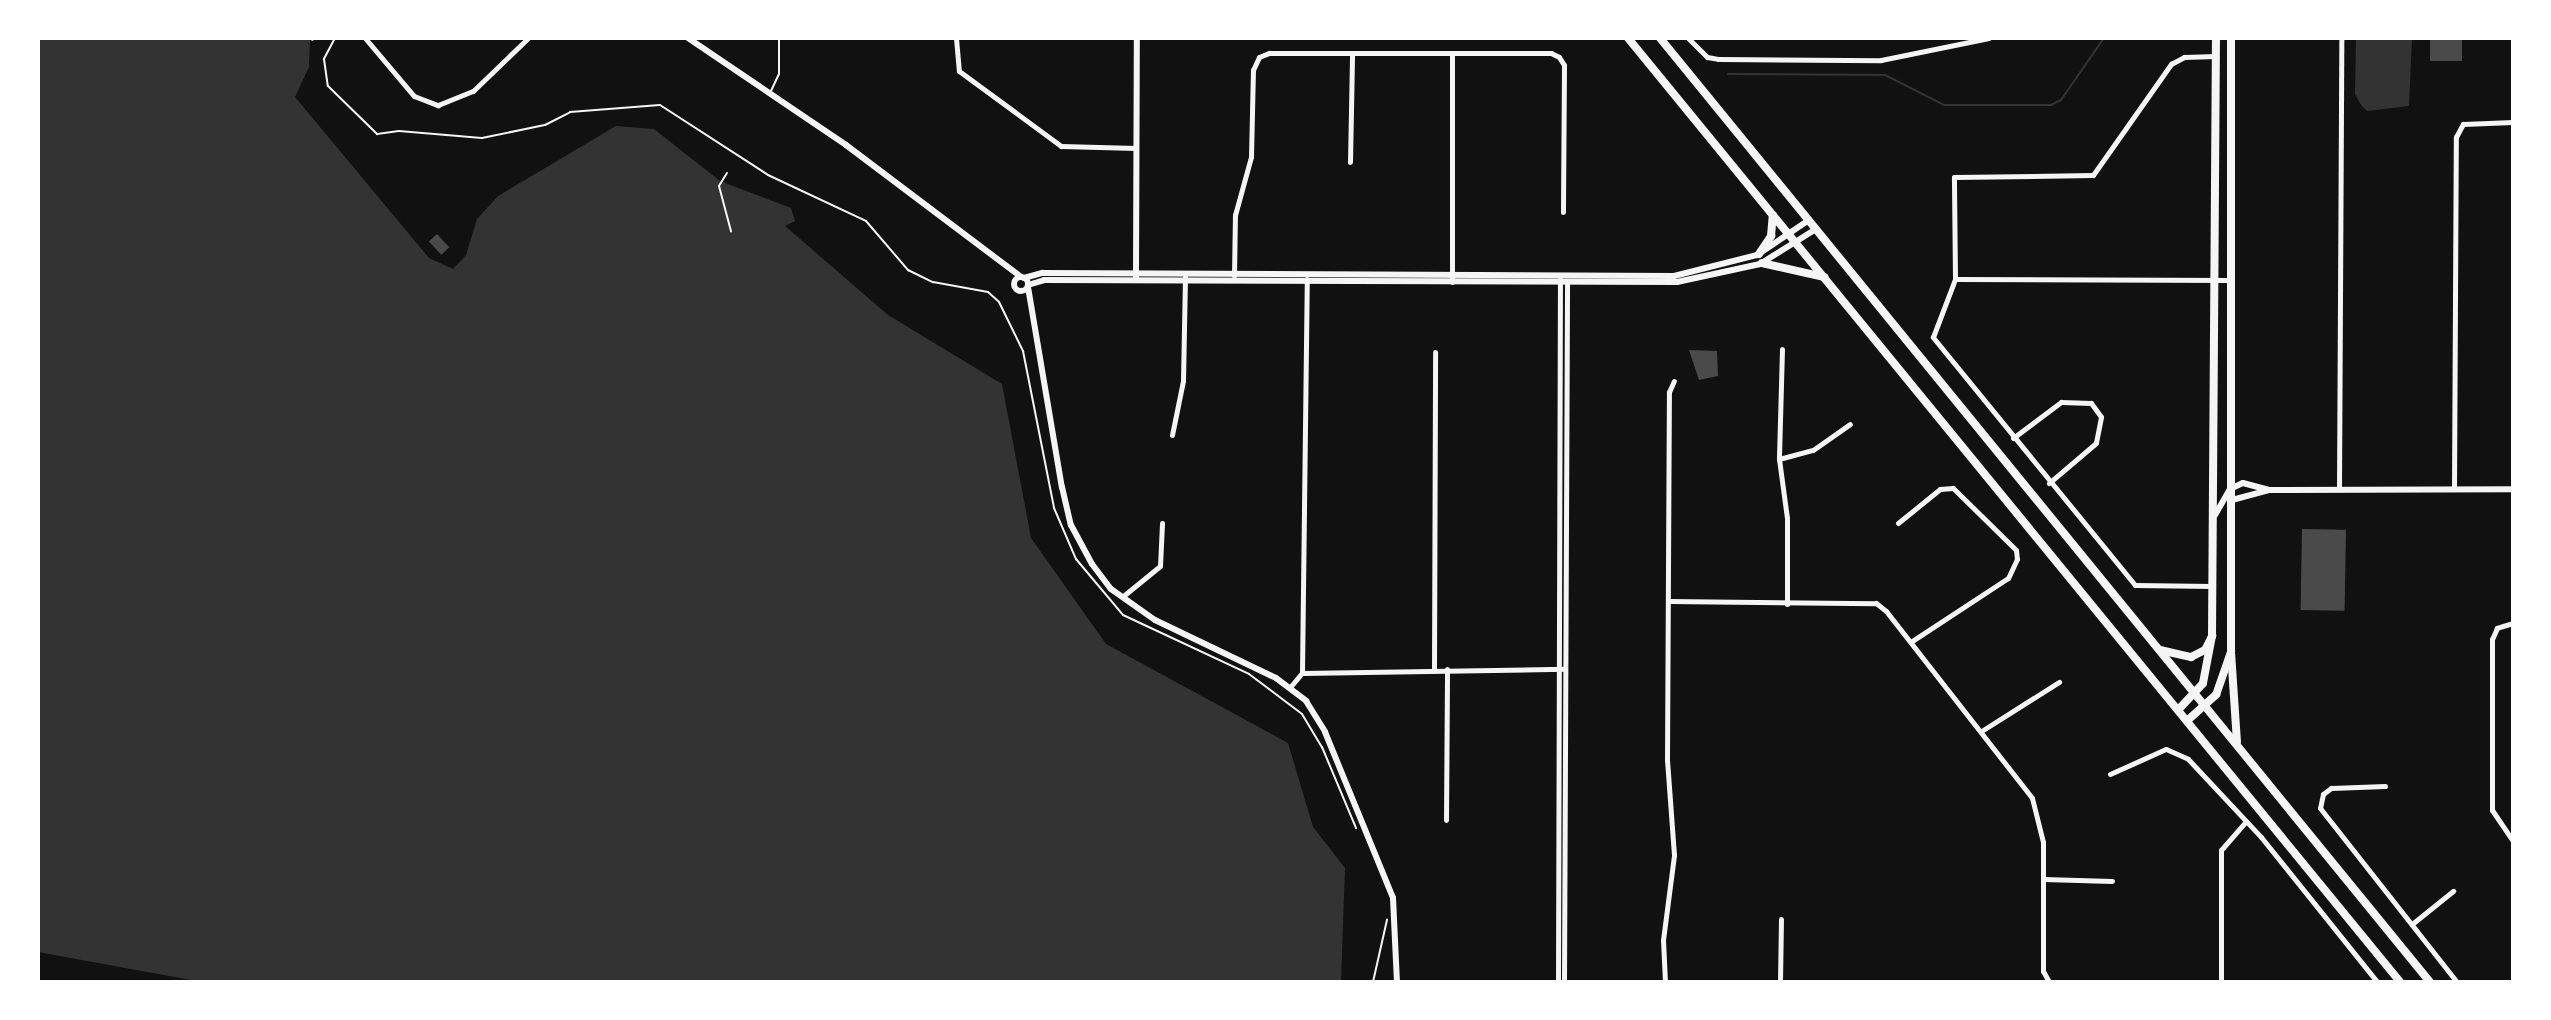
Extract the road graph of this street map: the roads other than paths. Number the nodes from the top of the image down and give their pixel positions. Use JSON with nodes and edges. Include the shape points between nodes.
{"nodes":[{"id":1,"x":365,"y":38,"type":"edge"},
{"id":2,"x":528,"y":38,"type":"edge"},
{"id":3,"x":688,"y":38,"type":"edge"},
{"id":4,"x":779,"y":38,"type":"edge"},
{"id":5,"x":956,"y":38,"type":"edge"},
{"id":6,"x":1137,"y":38,"type":"edge"},
{"id":7,"x":1628,"y":38,"type":"edge"},
{"id":8,"x":1660,"y":38,"type":"edge"},
{"id":9,"x":1688,"y":38,"type":"edge"},
{"id":10,"x":1989,"y":38,"type":"edge"},
{"id":11,"x":2216,"y":38,"type":"edge"},
{"id":12,"x":2231,"y":38,"type":"edge"},
{"id":13,"x":2341,"y":38,"type":"edge"},
{"id":14,"x":1352,"y":53,"type":"junction"},
{"id":15,"x":1452,"y":53,"type":"junction"},
{"id":16,"x":2216,"y":56,"type":"junction"},
{"id":17,"x":770,"y":92,"type":"junction"},
{"id":18,"x":2513,"y":122,"type":"edge"},
{"id":19,"x":1136,"y":148,"type":"junction"},
{"id":20,"x":1350,"y":162,"type":"dead end"},
{"id":21,"x":1563,"y":212,"type":"dead end"},
{"id":22,"x":1773,"y":214,"type":"junction"},
{"id":23,"x":1809,"y":220,"type":"junction"},
{"id":24,"x":1816,"y":229,"type":"junction"},
{"id":25,"x":1794,"y":240,"type":"junction"},
{"id":26,"x":1760,"y":259,"type":"junction"},
{"id":27,"x":1136,"y":277,"type":"junction"},
{"id":28,"x":1185,"y":277,"type":"junction"},
{"id":29,"x":1234,"y":277,"type":"junction"},
{"id":30,"x":1020,"y":278,"type":"junction"},
{"id":31,"x":1307,"y":278,"type":"junction"},
{"id":32,"x":1825,"y":278,"type":"junction"},
{"id":33,"x":1452,"y":279,"type":"junction"},
{"id":34,"x":1564,"y":279,"type":"junction"},
{"id":35,"x":1955,"y":279,"type":"junction"},
{"id":36,"x":2216,"y":280,"type":"junction"},
{"id":37,"x":2231,"y":280,"type":"junction"},
{"id":38,"x":1028,"y":286,"type":"junction"},
{"id":39,"x":1019,"y":291,"type":"junction"},
{"id":40,"x":1030,"y":304,"type":"junction"},
{"id":41,"x":1782,"y":349,"type":"dead end"},
{"id":42,"x":1435,"y":352,"type":"dead end"},
{"id":43,"x":1674,"y":381,"type":"dead end"},
{"id":44,"x":1850,"y":424,"type":"dead end"},
{"id":45,"x":1172,"y":435,"type":"dead end"},
{"id":46,"x":2013,"y":438,"type":"junction"},
{"id":47,"x":1779,"y":459,"type":"junction"},
{"id":48,"x":2230,"y":470,"type":"junction"},
{"id":49,"x":2049,"y":483,"type":"junction"},
{"id":50,"x":2243,"y":483,"type":"junction"},
{"id":51,"x":2230,"y":489,"type":"junction"},
{"id":52,"x":2339,"y":489,"type":"junction"},
{"id":53,"x":2454,"y":489,"type":"junction"},
{"id":54,"x":2513,"y":489,"type":"edge"},
{"id":55,"x":2269,"y":490,"type":"junction"},
{"id":56,"x":2229,"y":505,"type":"junction"},
{"id":57,"x":2215,"y":515,"type":"junction"},
{"id":58,"x":1162,"y":523,"type":"dead end"},
{"id":59,"x":1898,"y":523,"type":"dead end"},
{"id":60,"x":2213,"y":586,"type":"junction"},
{"id":61,"x":1121,"y":598,"type":"junction"},
{"id":62,"x":1668,"y":601,"type":"junction"},
{"id":63,"x":1787,"y":604,"type":"junction"},
{"id":64,"x":2513,"y":623,"type":"edge"},
{"id":65,"x":2212,"y":636,"type":"junction"},
{"id":66,"x":1912,"y":641,"type":"junction"},
{"id":67,"x":2159,"y":650,"type":"junction"},
{"id":68,"x":2231,"y":652,"type":"junction"},
{"id":69,"x":1558,"y":668,"type":"junction"},
{"id":70,"x":1434,"y":669,"type":"junction"},
{"id":71,"x":1447,"y":669,"type":"junction"},
{"id":72,"x":1565,"y":669,"type":"junction"},
{"id":73,"x":1302,"y":673,"type":"junction"},
{"id":74,"x":2059,"y":682,"type":"dead end"},
{"id":75,"x":1291,"y":686,"type":"junction"},
{"id":76,"x":2196,"y":695,"type":"junction"},
{"id":77,"x":2206,"y":706,"type":"junction"},
{"id":78,"x":2179,"y":709,"type":"junction"},
{"id":79,"x":2188,"y":720,"type":"junction"},
{"id":80,"x":1983,"y":730,"type":"junction"},
{"id":81,"x":2238,"y":746,"type":"junction"},
{"id":82,"x":2110,"y":774,"type":"dead end"},
{"id":83,"x":2385,"y":786,"type":"dead end"},
{"id":84,"x":1446,"y":820,"type":"dead end"},
{"id":85,"x":2246,"y":821,"type":"junction"},
{"id":86,"x":2513,"y":841,"type":"edge"},
{"id":87,"x":2043,"y":879,"type":"junction"},
{"id":88,"x":2112,"y":881,"type":"dead end"},
{"id":89,"x":2453,"y":891,"type":"dead end"},
{"id":90,"x":1781,"y":919,"type":"dead end"},
{"id":91,"x":2412,"y":924,"type":"junction"},
{"id":92,"x":2376,"y":980,"type":"edge"},
{"id":93,"x":1397,"y":982,"type":"edge"},
{"id":94,"x":1558,"y":982,"type":"edge"},
{"id":95,"x":1564,"y":982,"type":"edge"},
{"id":96,"x":1665,"y":982,"type":"edge"},
{"id":97,"x":1780,"y":982,"type":"edge"},
{"id":98,"x":2049,"y":982,"type":"edge"},
{"id":99,"x":2221,"y":982,"type":"edge"},
{"id":100,"x":2400,"y":982,"type":"edge"},
{"id":101,"x":2430,"y":982,"type":"edge"},
{"id":102,"x":2457,"y":982,"type":"edge"}],
"edges":[{"from":1,"to":2,"type":"street","via":[[414,96],[438,105],[473,91]]},
{"from":3,"to":17,"type":"street"},
{"from":4,"to":17,"type":"lane","via":[[779,74]]},
{"from":5,"to":19,"type":"street","via":[[959,71],[1061,146]]},
{"from":6,"to":19,"type":"street"},
{"from":7,"to":22,"type":"main road"},
{"from":8,"to":23,"type":"main road"},
{"from":9,"to":10,"type":"street","via":[[1707,57],[1718,59],[1884,60]]},
{"from":11,"to":16,"type":"main road"},
{"from":12,"to":37,"type":"main road"},
{"from":13,"to":52,"type":"street"},
{"from":14,"to":15,"type":"street"},
{"from":14,"to":20,"type":"street"},
{"from":14,"to":29,"type":"street","via":[[1259,57],[1253,70],[1250,168],[1235,215]]},
{"from":15,"to":21,"type":"street","via":[[1559,57],[1564,65]]},
{"from":15,"to":33,"type":"street"},
{"from":16,"to":35,"type":"street","via":[[2184,57],[2171,64],[2093,175],[1954,177]]},
{"from":16,"to":36,"type":"main road"},
{"from":17,"to":30,"type":"street"},
{"from":18,"to":53,"type":"street","via":[[2463,124],[2456,137]]},
{"from":19,"to":27,"type":"street"},
{"from":22,"to":25,"type":"main road"},
{"from":22,"to":26,"type":"main road","via":[[1771,236]]},
{"from":23,"to":24,"type":"main road"},
{"from":23,"to":25,"type":"street"},
{"from":24,"to":25,"type":"street"},
{"from":24,"to":67,"type":"main road"},
{"from":25,"to":26,"type":"street"},
{"from":25,"to":32,"type":"main road"},
{"from":26,"to":32,"type":"main road"},
{"from":26,"to":34,"type":"street","via":[[1688,274]]},
{"from":27,"to":28,"type":"street"},
{"from":27,"to":30,"type":"street","via":[[1042,273]]},
{"from":27,"to":38,"type":"street","via":[[1044,280]]},
{"from":28,"to":29,"type":"street"},
{"from":28,"to":45,"type":"street","via":[[1183,381]]},
{"from":29,"to":31,"type":"street"},
{"from":30,"to":38,"type":"street"},
{"from":30,"to":39,"type":"street"},
{"from":31,"to":33,"type":"street"},
{"from":31,"to":73,"type":"street"},
{"from":32,"to":78,"type":"main road"},
{"from":33,"to":34,"type":"street"},
{"from":34,"to":69,"type":"street"},
{"from":34,"to":72,"type":"street"},
{"from":35,"to":36,"type":"street"},
{"from":35,"to":46,"type":"street","via":[[1933,337]]},
{"from":36,"to":37,"type":"street"},
{"from":36,"to":57,"type":"main road"},
{"from":37,"to":48,"type":"main road"},
{"from":38,"to":39,"type":"street"},
{"from":38,"to":40,"type":"street"},
{"from":39,"to":40,"type":"street"},
{"from":40,"to":61,"type":"street","via":[[1071,525],[1092,564]]},
{"from":41,"to":47,"type":"street"},
{"from":42,"to":70,"type":"street"},
{"from":43,"to":62,"type":"street","via":[[1669,392]]},
{"from":44,"to":47,"type":"street","via":[[1813,450]]},
{"from":46,"to":49,"type":"street"},
{"from":46,"to":49,"type":"street","via":[[2061,402],[2091,403],[2101,417],[2096,443]]},
{"from":47,"to":63,"type":"street","via":[[1787,518]]},
{"from":48,"to":50,"type":"street"},
{"from":48,"to":51,"type":"main road"},
{"from":49,"to":60,"type":"street","via":[[2138,588]]},
{"from":50,"to":51,"type":"street"},
{"from":50,"to":55,"type":"street"},
{"from":51,"to":56,"type":"main road"},
{"from":51,"to":57,"type":"street"},
{"from":52,"to":53,"type":"street"},
{"from":52,"to":55,"type":"street"},
{"from":53,"to":54,"type":"street"},
{"from":55,"to":56,"type":"street","via":[[2236,495]]},
{"from":56,"to":68,"type":"main road"},
{"from":57,"to":60,"type":"main road"},
{"from":58,"to":61,"type":"street","via":[[1160,566]]},
{"from":59,"to":66,"type":"street","via":[[1940,489],[1953,488],[1964,492],[2016,550],[2008,578]]},
{"from":60,"to":65,"type":"main road"},
{"from":61,"to":75,"type":"street"},
{"from":62,"to":63,"type":"street"},
{"from":62,"to":96,"type":"street","via":[[1667,760],[1674,855],[1663,940]]},
{"from":63,"to":66,"type":"street","via":[[1876,603]]},
{"from":64,"to":86,"type":"street","via":[[2497,628],[2492,639],[2492,810]]},
{"from":65,"to":67,"type":"main road","via":[[2205,650],[2191,657]]},
{"from":65,"to":76,"type":"main road"},
{"from":66,"to":80,"type":"street"},
{"from":67,"to":76,"type":"main road"},
{"from":68,"to":77,"type":"main road","via":[[2221,687]]},
{"from":68,"to":81,"type":"main road"},
{"from":69,"to":71,"type":"street"},
{"from":69,"to":72,"type":"street"},
{"from":69,"to":94,"type":"street"},
{"from":70,"to":71,"type":"street"},
{"from":70,"to":73,"type":"street"},
{"from":71,"to":84,"type":"street"},
{"from":72,"to":95,"type":"street"},
{"from":73,"to":75,"type":"street"},
{"from":74,"to":80,"type":"street"},
{"from":75,"to":93,"type":"street","via":[[1325,732],[1383,869],[1398,917]]},
{"from":76,"to":77,"type":"main road"},
{"from":76,"to":78,"type":"main road"},
{"from":77,"to":79,"type":"main road"},
{"from":77,"to":81,"type":"main road"},
{"from":78,"to":79,"type":"main road"},
{"from":79,"to":100,"type":"main road"},
{"from":80,"to":87,"type":"street","via":[[2037,808]]},
{"from":81,"to":101,"type":"main road"},
{"from":82,"to":85,"type":"street","via":[[2172,750],[2188,759]]},
{"from":83,"to":91,"type":"street","via":[[2331,788],[2323,794],[2320,808]]},
{"from":85,"to":92,"type":"street"},
{"from":85,"to":99,"type":"street","via":[[2221,850]]},
{"from":87,"to":88,"type":"street"},
{"from":87,"to":98,"type":"street","via":[[2043,971]]},
{"from":89,"to":91,"type":"street"},
{"from":90,"to":97,"type":"street"},
{"from":91,"to":102,"type":"street"}]}
